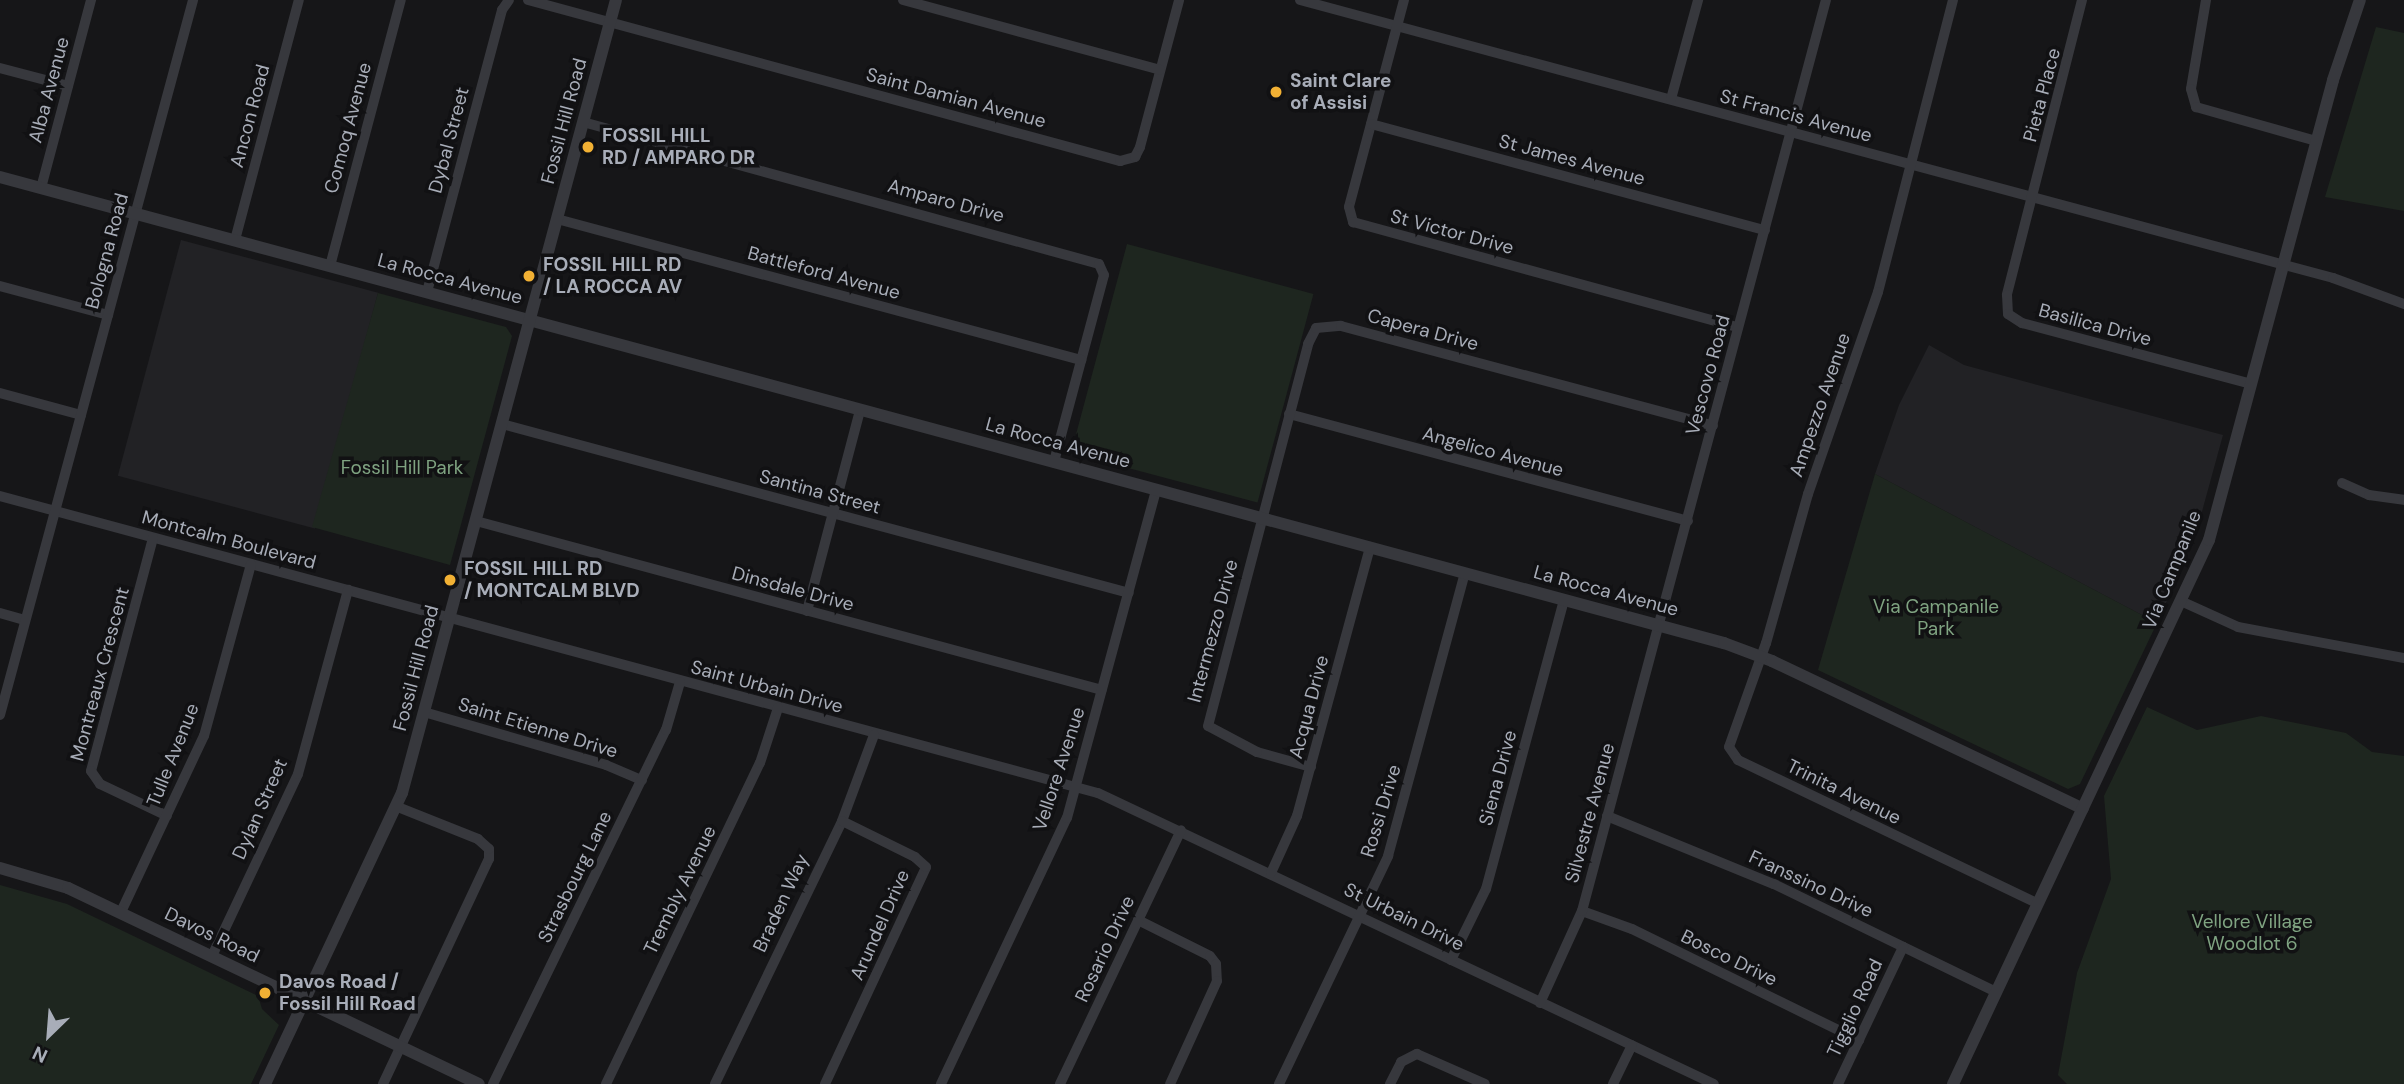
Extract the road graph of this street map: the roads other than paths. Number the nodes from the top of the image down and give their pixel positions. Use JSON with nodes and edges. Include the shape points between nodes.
{"nodes":[{"id":1,"x":91,"y":0,"type":"edge"},
{"id":2,"x":193,"y":0,"type":"edge"},
{"id":3,"x":299,"y":0,"type":"edge"},
{"id":4,"x":401,"y":0,"type":"edge"},
{"id":5,"x":509,"y":0,"type":"edge"},
{"id":6,"x":528,"y":0,"type":"edge"},
{"id":7,"x":617,"y":0,"type":"edge"},
{"id":8,"x":903,"y":0,"type":"edge"},
{"id":9,"x":1179,"y":0,"type":"edge"},
{"id":10,"x":1300,"y":0,"type":"edge"},
{"id":11,"x":1404,"y":0,"type":"edge"},
{"id":12,"x":1698,"y":0,"type":"edge"},
{"id":13,"x":1826,"y":0,"type":"edge"},
{"id":14,"x":1953,"y":0,"type":"edge"},
{"id":15,"x":2082,"y":0,"type":"edge"},
{"id":16,"x":2206,"y":0,"type":"edge"},
{"id":17,"x":2360,"y":0,"type":"edge"},
{"id":18,"x":610,"y":23,"type":"junction"},
{"id":19,"x":1397,"y":27,"type":"junction"},
{"id":20,"x":0,"y":68,"type":"edge"},
{"id":21,"x":1160,"y":70,"type":"junction"},
{"id":22,"x":68,"y":86,"type":"junction"},
{"id":23,"x":1671,"y":99,"type":"junction"},
{"id":24,"x":583,"y":122,"type":"junction"},
{"id":25,"x":1371,"y":124,"type":"junction"},
{"id":26,"x":1792,"y":134,"type":"junction"},
{"id":27,"x":2316,"y":141,"type":"junction"},
{"id":28,"x":1912,"y":166,"type":"junction"},
{"id":29,"x":0,"y":177,"type":"edge"},
{"id":30,"x":41,"y":188,"type":"junction"},
{"id":31,"x":2033,"y":198,"type":"junction"},
{"id":32,"x":136,"y":214,"type":"junction"},
{"id":33,"x":557,"y":219,"type":"junction"},
{"id":34,"x":1765,"y":230,"type":"junction"},
{"id":35,"x":235,"y":240,"type":"junction"},
{"id":36,"x":2283,"y":265,"type":"junction"},
{"id":37,"x":330,"y":266,"type":"junction"},
{"id":38,"x":0,"y":286,"type":"edge"},
{"id":39,"x":426,"y":292,"type":"junction"},
{"id":40,"x":2404,"y":304,"type":"edge"},
{"id":41,"x":108,"y":315,"type":"junction"},
{"id":42,"x":529,"y":320,"type":"junction"},
{"id":43,"x":1738,"y":327,"type":"junction"},
{"id":44,"x":1082,"y":360,"type":"junction"},
{"id":45,"x":2250,"y":384,"type":"junction"},
{"id":46,"x":0,"y":393,"type":"edge"},
{"id":47,"x":860,"y":410,"type":"junction"},
{"id":48,"x":1289,"y":414,"type":"junction"},
{"id":49,"x":81,"y":415,"type":"junction"},
{"id":50,"x":502,"y":424,"type":"junction"},
{"id":51,"x":1713,"y":426,"type":"junction"},
{"id":52,"x":1054,"y":462,"type":"junction"},
{"id":53,"x":2342,"y":483,"type":"dead end"},
{"id":54,"x":1156,"y":489,"type":"junction"},
{"id":55,"x":0,"y":496,"type":"edge"},
{"id":56,"x":2404,"y":500,"type":"edge"},
{"id":57,"x":55,"y":510,"type":"junction"},
{"id":58,"x":832,"y":513,"type":"junction"},
{"id":59,"x":1261,"y":518,"type":"junction"},
{"id":60,"x":475,"y":521,"type":"junction"},
{"id":61,"x":1688,"y":521,"type":"junction"},
{"id":62,"x":153,"y":538,"type":"junction"},
{"id":63,"x":1370,"y":547,"type":"junction"},
{"id":64,"x":251,"y":564,"type":"junction"},
{"id":65,"x":1465,"y":573,"type":"junction"},
{"id":66,"x":348,"y":590,"type":"junction"},
{"id":67,"x":1129,"y":593,"type":"junction"},
{"id":68,"x":1564,"y":600,"type":"junction"},
{"id":69,"x":2183,"y":602,"type":"junction"},
{"id":70,"x":807,"y":611,"type":"junction"},
{"id":71,"x":0,"y":613,"type":"edge"},
{"id":72,"x":449,"y":617,"type":"junction"},
{"id":73,"x":25,"y":620,"type":"junction"},
{"id":74,"x":1658,"y":625,"type":"junction"},
{"id":75,"x":1761,"y":656,"type":"junction"},
{"id":76,"x":2404,"y":658,"type":"edge"},
{"id":77,"x":680,"y":682,"type":"junction"},
{"id":78,"x":1102,"y":690,"type":"junction"},
{"id":79,"x":778,"y":708,"type":"junction"},
{"id":80,"x":424,"y":712,"type":"junction"},
{"id":81,"x":0,"y":715,"type":"edge"},
{"id":82,"x":874,"y":735,"type":"junction"},
{"id":83,"x":1311,"y":766,"type":"junction"},
{"id":84,"x":642,"y":780,"type":"junction"},
{"id":85,"x":1076,"y":787,"type":"junction"},
{"id":86,"x":398,"y":807,"type":"junction"},
{"id":87,"x":2083,"y":809,"type":"junction"},
{"id":88,"x":167,"y":816,"type":"junction"},
{"id":89,"x":1607,"y":816,"type":"junction"},
{"id":90,"x":842,"y":821,"type":"junction"},
{"id":91,"x":1181,"y":830,"type":"junction"},
{"id":92,"x":0,"y":869,"type":"edge"},
{"id":93,"x":1271,"y":873,"type":"junction"},
{"id":94,"x":2038,"y":904,"type":"junction"},
{"id":95,"x":1582,"y":911,"type":"junction"},
{"id":96,"x":121,"y":912,"type":"junction"},
{"id":97,"x":1360,"y":915,"type":"junction"},
{"id":98,"x":1138,"y":920,"type":"junction"},
{"id":99,"x":1903,"y":947,"type":"junction"},
{"id":100,"x":212,"y":956,"type":"junction"},
{"id":101,"x":1451,"y":960,"type":"junction"},
{"id":102,"x":1996,"y":992,"type":"junction"},
{"id":103,"x":305,"y":1000,"type":"junction"},
{"id":104,"x":1540,"y":1003,"type":"junction"},
{"id":105,"x":1859,"y":1040,"type":"junction"},
{"id":106,"x":1632,"y":1045,"type":"junction"},
{"id":107,"x":400,"y":1046,"type":"junction"},
{"id":108,"x":265,"y":1084,"type":"edge"},
{"id":109,"x":383,"y":1084,"type":"edge"},
{"id":110,"x":479,"y":1084,"type":"edge"},
{"id":111,"x":493,"y":1084,"type":"edge"},
{"id":112,"x":606,"y":1084,"type":"edge"},
{"id":113,"x":715,"y":1084,"type":"edge"},
{"id":114,"x":825,"y":1084,"type":"edge"},
{"id":115,"x":941,"y":1084,"type":"edge"},
{"id":116,"x":1060,"y":1084,"type":"edge"},
{"id":117,"x":1170,"y":1084,"type":"edge"},
{"id":118,"x":1279,"y":1084,"type":"edge"},
{"id":119,"x":1390,"y":1084,"type":"edge"},
{"id":120,"x":1485,"y":1084,"type":"edge"},
{"id":121,"x":1613,"y":1084,"type":"edge"},
{"id":122,"x":1714,"y":1084,"type":"edge"},
{"id":123,"x":1838,"y":1084,"type":"edge"},
{"id":124,"x":1953,"y":1084,"type":"edge"}],
"edges":[{"from":1,"to":22,"type":"street","name":"Alba Avenue"},
{"from":2,"to":32,"type":"street","name":"Bologna Road"},
{"from":3,"to":35,"type":"street","name":"Ancon Road"},
{"from":4,"to":37,"type":"street","name":"Comoq Avenue"},
{"from":5,"to":39,"type":"street","name":"Dybal Street","via":[[502,10]]},
{"from":6,"to":18,"type":"street"},
{"from":7,"to":18,"type":"street","name":"Fossil Hill Road"},
{"from":8,"to":21,"type":"street"},
{"from":9,"to":21,"type":"street","name":"Saint Damian Avenue"},
{"from":10,"to":19,"type":"street","name":"St Francis Avenue"},
{"from":11,"to":19,"type":"street","name":"St Victor Drive"},
{"from":12,"to":23,"type":"street"},
{"from":13,"to":26,"type":"street","name":"Vescovo Road"},
{"from":14,"to":28,"type":"street","name":"Ampezzo Avenue"},
{"from":15,"to":31,"type":"street","name":"Pieta Place"},
{"from":16,"to":27,"type":"street","via":[[2191,89],[2196,107]]},
{"from":17,"to":27,"type":"street","name":"Via Campanile"},
{"from":18,"to":21,"type":"street","name":"Saint Damian Avenue","via":[[1121,161],[1135,158]]},
{"from":18,"to":24,"type":"street","name":"Fossil Hill Road"},
{"from":19,"to":23,"type":"street","name":"St Francis Avenue"},
{"from":19,"to":25,"type":"street","name":"St Victor Drive"},
{"from":20,"to":22,"type":"street"},
{"from":22,"to":30,"type":"street","name":"Alba Avenue"},
{"from":23,"to":26,"type":"street","name":"St Francis Avenue"},
{"from":24,"to":33,"type":"street","name":"Fossil Hill Road"},
{"from":24,"to":44,"type":"street","name":"Amparo Drive","via":[[1085,257],[1099,264],[1104,275]]},
{"from":25,"to":34,"type":"street","name":"St James Avenue"},
{"from":25,"to":43,"type":"street","name":"St Victor Drive","via":[[1349,207],[1353,222]]},
{"from":26,"to":28,"type":"street","name":"St Francis Avenue"},
{"from":26,"to":34,"type":"street","name":"Vescovo Road"},
{"from":27,"to":36,"type":"street","name":"Via Campanile"},
{"from":28,"to":31,"type":"street","name":"St Francis Avenue"},
{"from":28,"to":75,"type":"street","name":"Ampezzo Avenue","via":[[1878,292],[1808,494]]},
{"from":29,"to":30,"type":"street","name":"La Rocca Avenue"},
{"from":30,"to":32,"type":"street","name":"La Rocca Avenue"},
{"from":31,"to":36,"type":"street","name":"St Francis Avenue"},
{"from":31,"to":45,"type":"street","name":"Basilica Drive","via":[[2005,306],[2012,319]]},
{"from":32,"to":35,"type":"street","name":"La Rocca Avenue"},
{"from":32,"to":41,"type":"street","name":"Bologna Road"},
{"from":33,"to":42,"type":"street","name":"Fossil Hill Road"},
{"from":33,"to":44,"type":"street","name":"Battleford Avenue"},
{"from":34,"to":43,"type":"street","name":"Vescovo Road"},
{"from":35,"to":37,"type":"street","name":"La Rocca Avenue"},
{"from":36,"to":40,"type":"street","name":"St Francis Avenue"},
{"from":36,"to":45,"type":"street","name":"Via Campanile"},
{"from":37,"to":39,"type":"street","name":"La Rocca Avenue"},
{"from":38,"to":41,"type":"street"},
{"from":39,"to":42,"type":"street","name":"La Rocca Avenue"},
{"from":41,"to":49,"type":"street","name":"Bologna Road"},
{"from":42,"to":47,"type":"street","name":"La Rocca Avenue"},
{"from":42,"to":50,"type":"street","name":"Fossil Hill Road"},
{"from":43,"to":51,"type":"street","name":"Vescovo Road"},
{"from":44,"to":52,"type":"street","name":"Amparo Drive"},
{"from":45,"to":69,"type":"street","name":"Via Campanile","via":[[2209,540]]},
{"from":46,"to":49,"type":"street"},
{"from":47,"to":52,"type":"street","name":"La Rocca Avenue"},
{"from":47,"to":58,"type":"street"},
{"from":48,"to":51,"type":"street","name":"Capera Drive","via":[[1312,333],[1330,324]]},
{"from":48,"to":59,"type":"street","name":"Capera Drive"},
{"from":48,"to":61,"type":"street","name":"Angelico Avenue"},
{"from":49,"to":57,"type":"street","name":"Bologna Road"},
{"from":50,"to":58,"type":"street","name":"Santina Street"},
{"from":50,"to":60,"type":"street","name":"Fossil Hill Road"},
{"from":51,"to":61,"type":"street","name":"Vescovo Road"},
{"from":52,"to":54,"type":"street","name":"La Rocca Avenue"},
{"from":53,"to":56,"type":"street","via":[[2369,495]]},
{"from":54,"to":59,"type":"street","name":"La Rocca Avenue"},
{"from":54,"to":67,"type":"street","name":"Vellore Avenue"},
{"from":55,"to":57,"type":"street","name":"Montcalm Boulevard"},
{"from":57,"to":62,"type":"street","name":"Montcalm Boulevard"},
{"from":57,"to":73,"type":"street","name":"Bologna Road"},
{"from":58,"to":67,"type":"street","name":"Santina Street"},
{"from":58,"to":70,"type":"street"},
{"from":59,"to":63,"type":"street","name":"La Rocca Avenue"},
{"from":59,"to":83,"type":"street","name":"Intermezzo Drive","via":[[1208,726],[1257,752]]},
{"from":60,"to":70,"type":"street","name":"Dinsdale Drive"},
{"from":60,"to":72,"type":"street","name":"Fossil Hill Road"},
{"from":61,"to":74,"type":"street","name":"Vescovo Road"},
{"from":62,"to":64,"type":"street","name":"Montcalm Boulevard"},
{"from":62,"to":88,"type":"street","name":"Montreaux Crescent","via":[[91,771],[100,784]]},
{"from":63,"to":65,"type":"street","name":"La Rocca Avenue"},
{"from":63,"to":83,"type":"street","name":"Acqua Drive"},
{"from":64,"to":66,"type":"street","name":"Montcalm Boulevard"},
{"from":64,"to":88,"type":"street","name":"Tulle Avenue","via":[[204,736]]},
{"from":65,"to":68,"type":"street","name":"La Rocca Avenue"},
{"from":65,"to":97,"type":"street","name":"Rossi Drive","via":[[1392,843]]},
{"from":66,"to":72,"type":"street","name":"Montcalm Boulevard"},
{"from":66,"to":100,"type":"street","name":"Dylan Street","via":[[298,774]]},
{"from":67,"to":78,"type":"street","name":"Vellore Avenue"},
{"from":68,"to":74,"type":"street","name":"La Rocca Avenue"},
{"from":68,"to":101,"type":"street","name":"Siena Drive","via":[[1486,889]]},
{"from":69,"to":76,"type":"street","via":[[2238,627]]},
{"from":69,"to":87,"type":"street","name":"Via Campanile"},
{"from":70,"to":78,"type":"street","name":"Dinsdale Drive"},
{"from":71,"to":73,"type":"street"},
{"from":72,"to":77,"type":"street","name":"Saint Urbain Drive"},
{"from":72,"to":80,"type":"street","name":"Fossil Hill Road"},
{"from":73,"to":81,"type":"street","name":"Bologna Road"},
{"from":74,"to":75,"type":"street","name":"La Rocca Avenue"},
{"from":74,"to":89,"type":"street","name":"Silvestre Avenue"},
{"from":75,"to":87,"type":"street","name":"La Rocca Avenue"},
{"from":75,"to":94,"type":"street","name":"Trinita Avenue","via":[[1729,747],[1738,760]]},
{"from":77,"to":79,"type":"street","name":"Saint Urbain Drive"},
{"from":77,"to":84,"type":"street","name":"Strasbourg Lane","via":[[669,722]]},
{"from":78,"to":85,"type":"street","name":"Vellore Avenue"},
{"from":79,"to":82,"type":"street","name":"Saint Urbain Drive"},
{"from":79,"to":112,"type":"street","name":"Trembly Avenue","via":[[760,763]]},
{"from":80,"to":84,"type":"street","name":"Saint Etienne Drive","via":[[606,765]]},
{"from":80,"to":86,"type":"street","name":"Fossil Hill Road"},
{"from":82,"to":85,"type":"street","name":"Saint Urbain Drive"},
{"from":82,"to":90,"type":"street","name":"Braden Way"},
{"from":83,"to":93,"type":"street","name":"Acqua Drive","via":[[1297,816]]},
{"from":84,"to":111,"type":"street","name":"Strasbourg Lane"},
{"from":85,"to":91,"type":"street","name":"St Urbain Drive","via":[[1123,802]]},
{"from":85,"to":115,"type":"street","name":"Vellore Avenue","via":[[1067,818]]},
{"from":86,"to":103,"type":"street","name":"Fossil Hill Road"},
{"from":86,"to":107,"type":"street","via":[[478,838],[489,849],[489,859]]},
{"from":87,"to":94,"type":"street","name":"Via Campanile"},
{"from":88,"to":96,"type":"street","name":"Tulle Avenue"},
{"from":89,"to":95,"type":"street","name":"Silvestre Avenue"},
{"from":89,"to":99,"type":"street","name":"Franssino Drive","via":[[1774,884]]},
{"from":90,"to":113,"type":"street","name":"Braden Way"},
{"from":90,"to":114,"type":"street","name":"Arundel Drive","via":[[926,867]]},
{"from":91,"to":93,"type":"street","name":"St Urbain Drive"},
{"from":91,"to":98,"type":"street","name":"Rosario Drive"},
{"from":92,"to":96,"type":"street","name":"Davos Road","via":[[52,881]]},
{"from":93,"to":97,"type":"street","name":"St Urbain Drive"},
{"from":94,"to":102,"type":"street","name":"Via Campanile"},
{"from":95,"to":104,"type":"street","name":"Silvestre Avenue"},
{"from":95,"to":105,"type":"street","name":"Bosco Drive","via":[[1632,929]]},
{"from":96,"to":100,"type":"street","name":"Davos Road"},
{"from":97,"to":101,"type":"street","name":"St Urbain Drive"},
{"from":97,"to":118,"type":"street","name":"Rossi Drive"},
{"from":98,"to":116,"type":"street","name":"Rosario Drive"},
{"from":98,"to":117,"type":"street","via":[[1210,956],[1216,964],[1217,982]]},
{"from":99,"to":102,"type":"street","name":"Franssino Drive"},
{"from":99,"to":105,"type":"street","name":"Tigglio Road"},
{"from":100,"to":103,"type":"street","name":"Davos Road"},
{"from":101,"to":104,"type":"street","name":"St Urbain Drive"},
{"from":102,"to":124,"type":"street","name":"Via Campanile"},
{"from":103,"to":107,"type":"street","name":"Davos Road"},
{"from":103,"to":108,"type":"street","name":"Fossil Hill Road"},
{"from":104,"to":106,"type":"street","name":"St Urbain Drive"},
{"from":105,"to":123,"type":"street","name":"Tigglio Road"},
{"from":106,"to":121,"type":"street"},
{"from":106,"to":122,"type":"street","name":"St Urbain Drive"},
{"from":107,"to":109,"type":"street"},
{"from":107,"to":110,"type":"street","name":"Davos Road"},
{"from":119,"to":120,"type":"street","via":[[1401,1062],[1417,1054]]}]}
